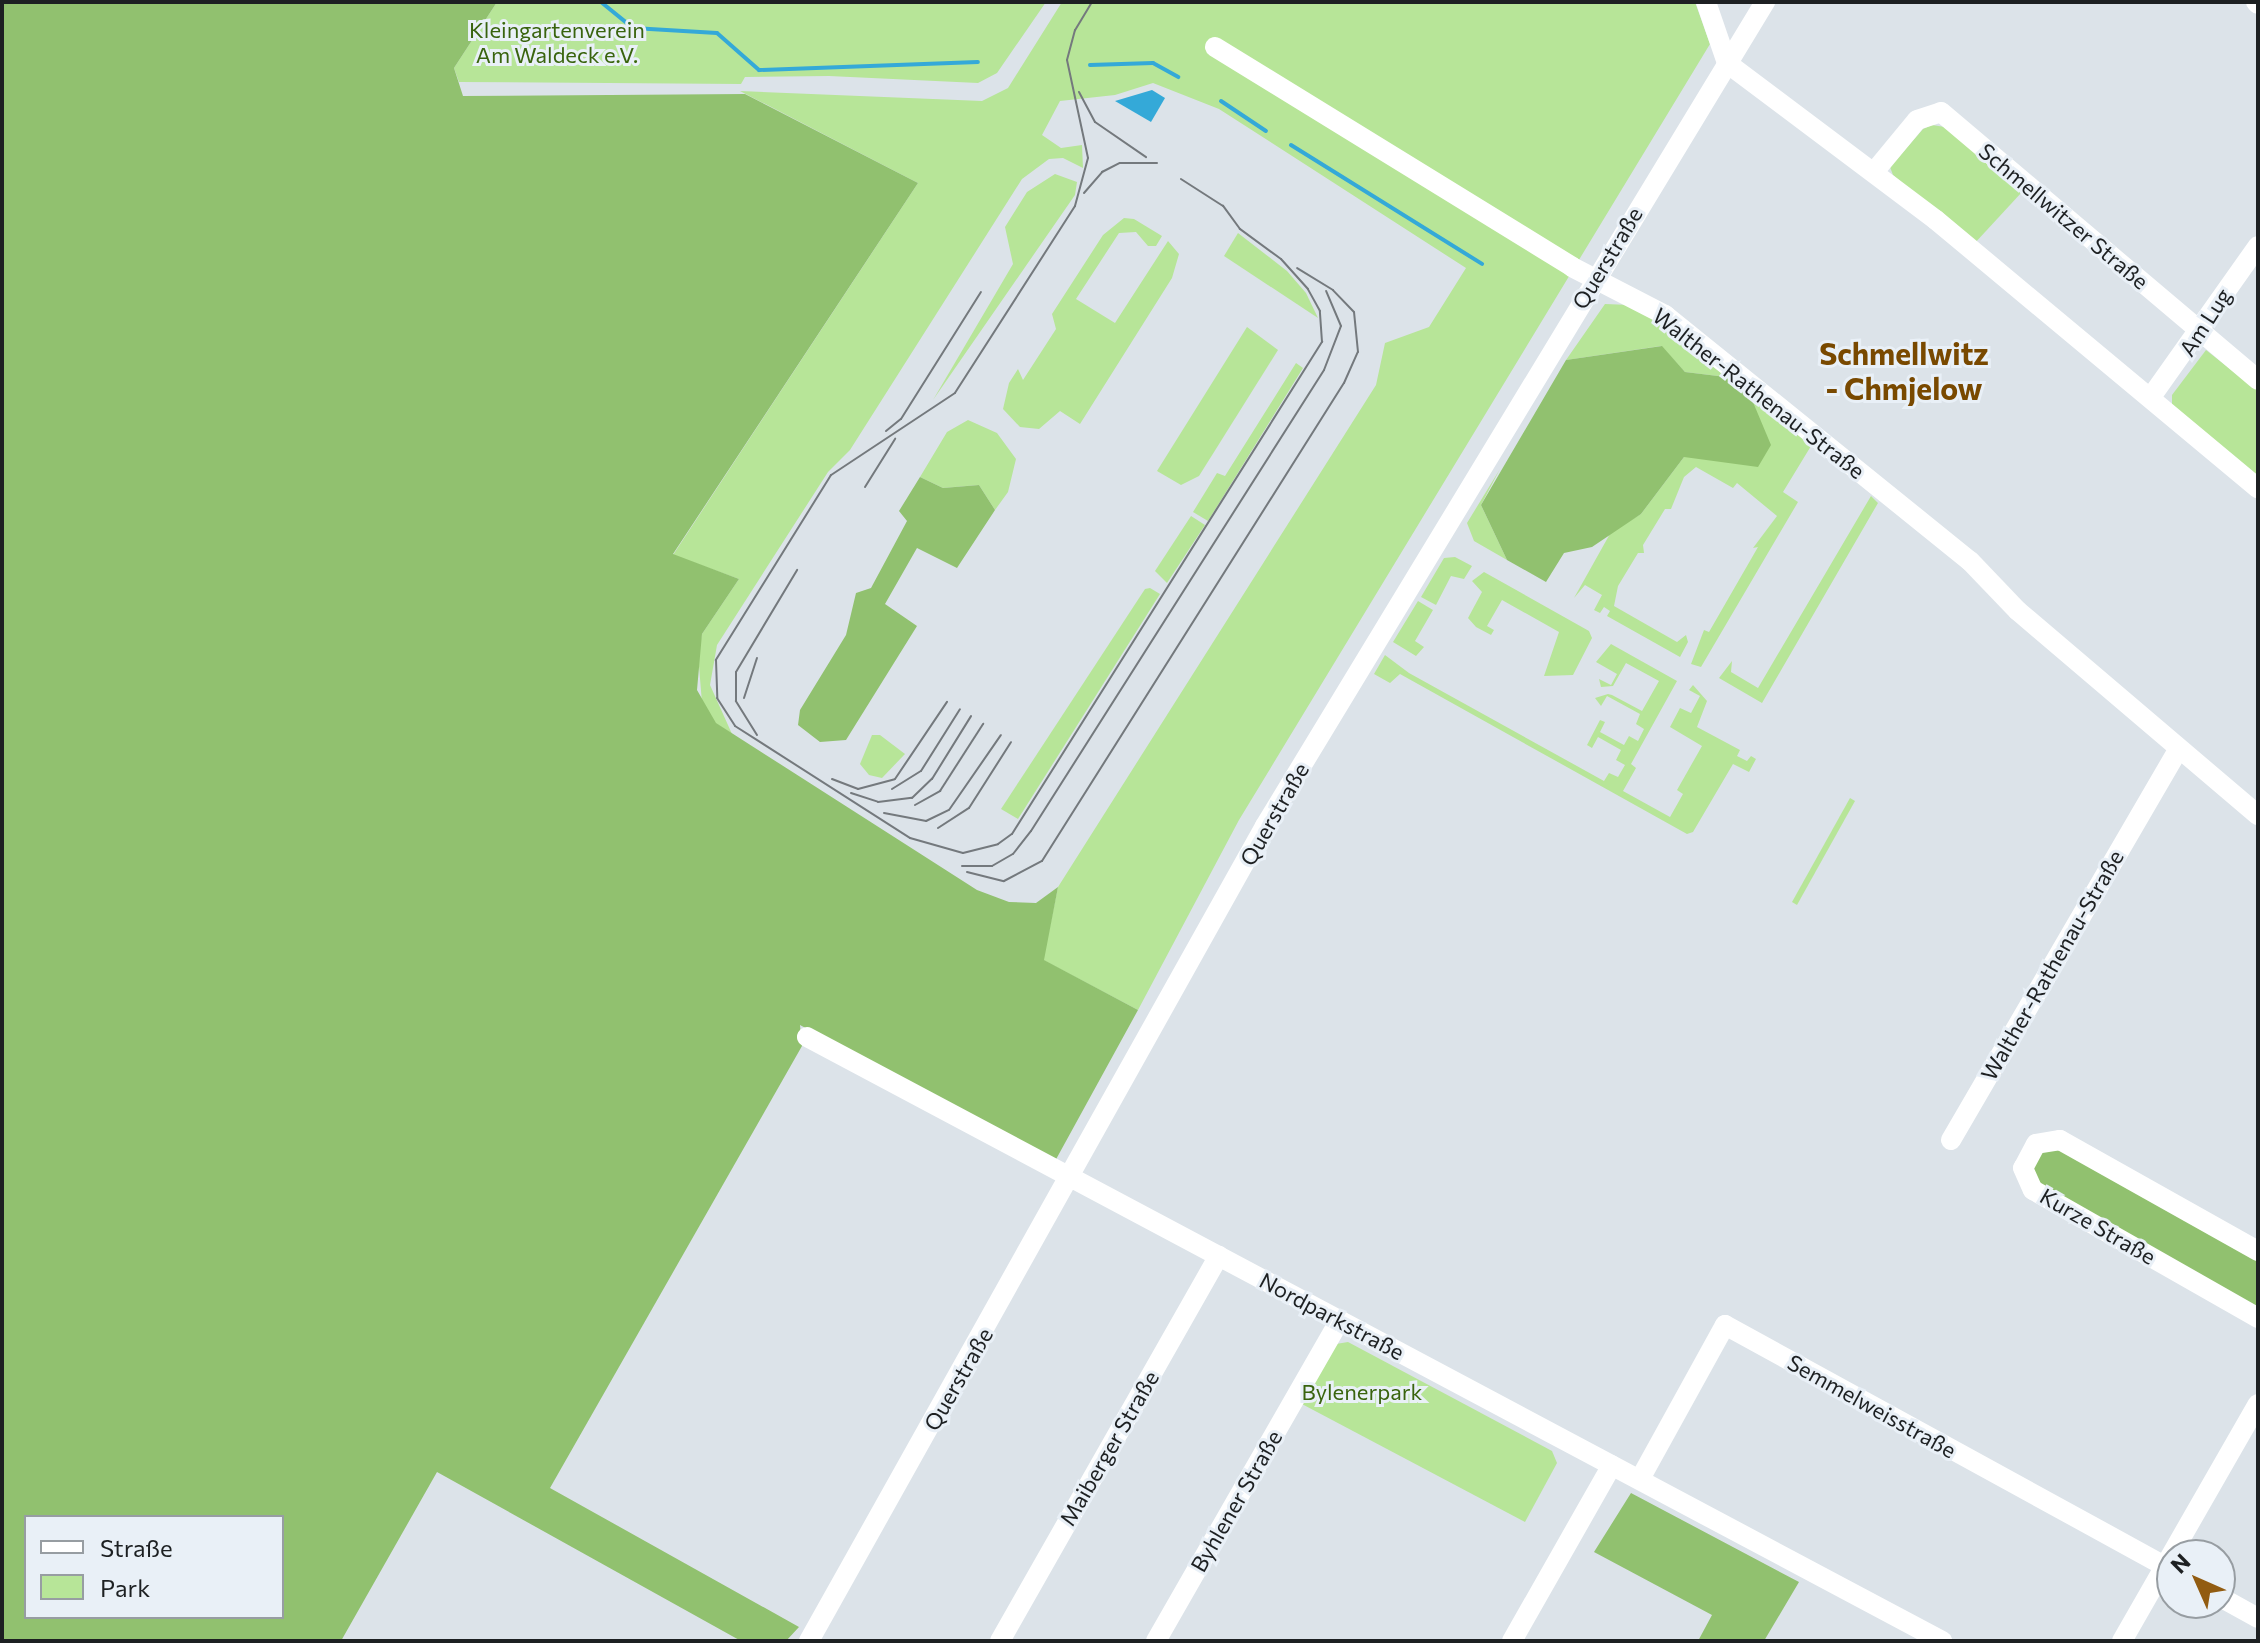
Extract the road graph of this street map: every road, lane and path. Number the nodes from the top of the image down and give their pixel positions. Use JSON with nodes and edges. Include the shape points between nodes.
{"nodes":[{"id":1,"x":1706,"y":2,"type":"edge"},
{"id":2,"x":1765,"y":2,"type":"edge"},
{"id":3,"x":1215,"y":47,"type":"dead end"},
{"id":4,"x":1727,"y":63,"type":"junction"},
{"id":5,"x":1874,"y":172,"type":"junction"},
{"id":6,"x":2258,"y":246,"type":"edge"},
{"id":7,"x":1595,"y":277,"type":"junction"},
{"id":8,"x":2201,"y":333,"type":"junction"},
{"id":9,"x":2258,"y":380,"type":"edge"},
{"id":10,"x":2151,"y":397,"type":"junction"},
{"id":11,"x":2258,"y":488,"type":"edge"},
{"id":12,"x":2179,"y":748,"type":"junction"},
{"id":13,"x":2258,"y":815,"type":"edge"},
{"id":14,"x":807,"y":1037,"type":"dead end"},
{"id":15,"x":1951,"y":1140,"type":"dead end"},
{"id":16,"x":1073,"y":1177,"type":"junction"},
{"id":17,"x":2258,"y":1251,"type":"edge"},
{"id":18,"x":1219,"y":1256,"type":"junction"},
{"id":19,"x":2258,"y":1318,"type":"edge"},
{"id":20,"x":1340,"y":1320,"type":"junction"},
{"id":21,"x":2258,"y":1404,"type":"edge"},
{"id":22,"x":1612,"y":1465,"type":"junction"},
{"id":23,"x":1640,"y":1479,"type":"junction"},
{"id":24,"x":2184,"y":1539,"type":"edge"},
{"id":25,"x":2156,"y":1561,"type":"edge"},
{"id":26,"x":2156,"y":1587,"type":"edge"},
{"id":27,"x":2236,"y":1606,"type":"edge"},
{"id":28,"x":2258,"y":1618,"type":"edge"},
{"id":29,"x":809,"y":1641,"type":"edge"},
{"id":30,"x":1000,"y":1641,"type":"edge"},
{"id":31,"x":1156,"y":1641,"type":"edge"},
{"id":32,"x":1512,"y":1641,"type":"edge"},
{"id":33,"x":1942,"y":1641,"type":"edge"},
{"id":34,"x":2122,"y":1641,"type":"edge"}],
"edges":[{"from":1,"to":4,"type":"street"},
{"from":2,"to":4,"type":"street","name":"Querstraße"},
{"from":3,"to":7,"type":"street","name":"Walther-Rathenau-Straße"},
{"from":4,"to":5,"type":"street"},
{"from":4,"to":7,"type":"street","name":"Querstraße"},
{"from":5,"to":8,"type":"street","name":"Schmellwitzer Straße","via":[[1917,120],[1941,112]]},
{"from":5,"to":10,"type":"street"},
{"from":6,"to":8,"type":"street","name":"Am Lug"},
{"from":7,"to":12,"type":"street","name":"Walther-Rathenau-Straße","via":[[1665,315],[1934,531]]},
{"from":7,"to":16,"type":"street","name":"Querstraße","via":[[1265,826]]},
{"from":8,"to":9,"type":"street","name":"Schmellwitzer Straße"},
{"from":8,"to":10,"type":"street","name":"Am Lug"},
{"from":10,"to":11,"type":"street"},
{"from":12,"to":13,"type":"street","name":"Walther-Rathenau-Straße"},
{"from":12,"to":15,"type":"street","name":"Walther-Rathenau-Straße"},
{"from":14,"to":16,"type":"street","name":"Nordparkstraße"},
{"from":16,"to":18,"type":"street","name":"Nordparkstraße"},
{"from":16,"to":29,"type":"street","name":"Querstraße"},
{"from":17,"to":19,"type":"street","name":"Kurze Straße","via":[[2060,1140],[2036,1144],[2023,1168],[2033,1190]]},
{"from":18,"to":20,"type":"street","name":"Nordparkstraße"},
{"from":18,"to":30,"type":"street","name":"Maiberger Straße"},
{"from":20,"to":22,"type":"street","name":"Nordparkstraße"},
{"from":20,"to":31,"type":"street","name":"Byhlener Straße"},
{"from":21,"to":24,"type":"street"},
{"from":22,"to":23,"type":"street","name":"Nordparkstraße"},
{"from":22,"to":32,"type":"street"},
{"from":23,"to":25,"type":"street","name":"Semmelweisstraße","via":[[1725,1325]]},
{"from":23,"to":33,"type":"street","name":"Nordparkstraße"},
{"from":26,"to":34,"type":"street"},
{"from":27,"to":28,"type":"street"}]}
